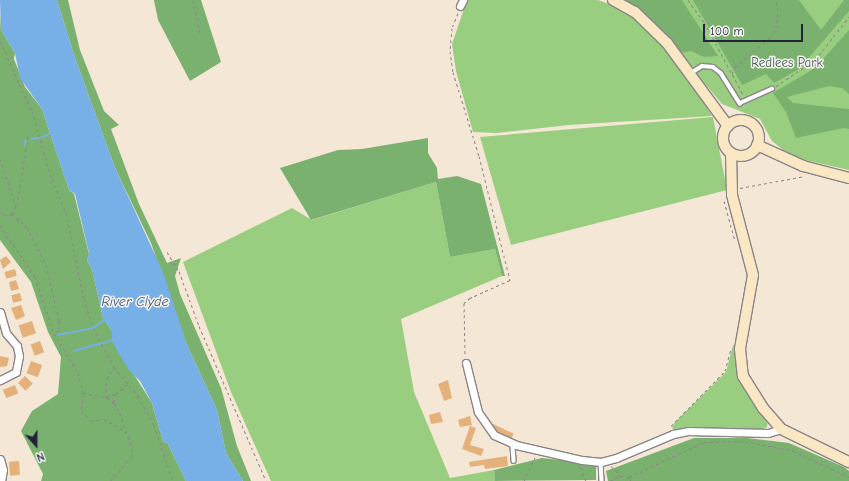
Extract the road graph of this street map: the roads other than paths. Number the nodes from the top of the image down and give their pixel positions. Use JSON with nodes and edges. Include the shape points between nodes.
{"nodes":[{"id":1,"x":613,"y":0,"type":"edge"},
{"id":2,"x":690,"y":73,"type":"junction"},
{"id":3,"x":772,"y":89,"type":"road end"},
{"id":4,"x":728,"y":126,"type":"junction"},
{"id":5,"x":757,"y":145,"type":"junction"},
{"id":6,"x":731,"y":153,"type":"junction"},
{"id":7,"x":849,"y":178,"type":"edge"},
{"id":8,"x":0,"y":312,"type":"edge"},
{"id":9,"x":466,"y":364,"type":"road end"},
{"id":10,"x":0,"y":380,"type":"edge"},
{"id":11,"x":781,"y":429,"type":"junction"},
{"id":12,"x":513,"y":446,"type":"dead end"},
{"id":13,"x":0,"y":458,"type":"edge"},
{"id":14,"x":514,"y":461,"type":"dead end"},
{"id":15,"x":604,"y":461,"type":"junction"},
{"id":16,"x":849,"y":462,"type":"edge"},
{"id":17,"x":1,"y":481,"type":"edge"},
{"id":18,"x":602,"y":481,"type":"edge"}],
"edges":[{"from":1,"to":2,"type":"main road","via":[[635,12],[653,28]]},
{"from":2,"to":3,"type":"lane","via":[[702,66],[713,67],[721,73],[740,103]]},
{"from":2,"to":4,"type":"main road"},
{"from":4,"to":5,"type":"main road","via":[[740,120],[751,123],[758,133]]},
{"from":4,"to":6,"type":"main road","via":[[723,138]]},
{"from":5,"to":6,"type":"main road","via":[[743,155]]},
{"from":5,"to":7,"type":"main road","via":[[803,166]]},
{"from":6,"to":11,"type":"main road","via":[[731,192],[753,275],[752,294],[741,341],[740,364],[748,387]]},
{"from":8,"to":10,"type":"street","via":[[6,333],[17,346],[19,356],[16,372]]},
{"from":9,"to":15,"type":"street","via":[[478,412],[494,435],[516,445],[582,460]]},
{"from":11,"to":15,"type":"street","via":[[768,433],[702,431],[673,434]]},
{"from":11,"to":16,"type":"main road"},
{"from":12,"to":14,"type":"lane"},
{"from":13,"to":17,"type":"street","via":[[4,470]]},
{"from":15,"to":18,"type":"lane"}]}
